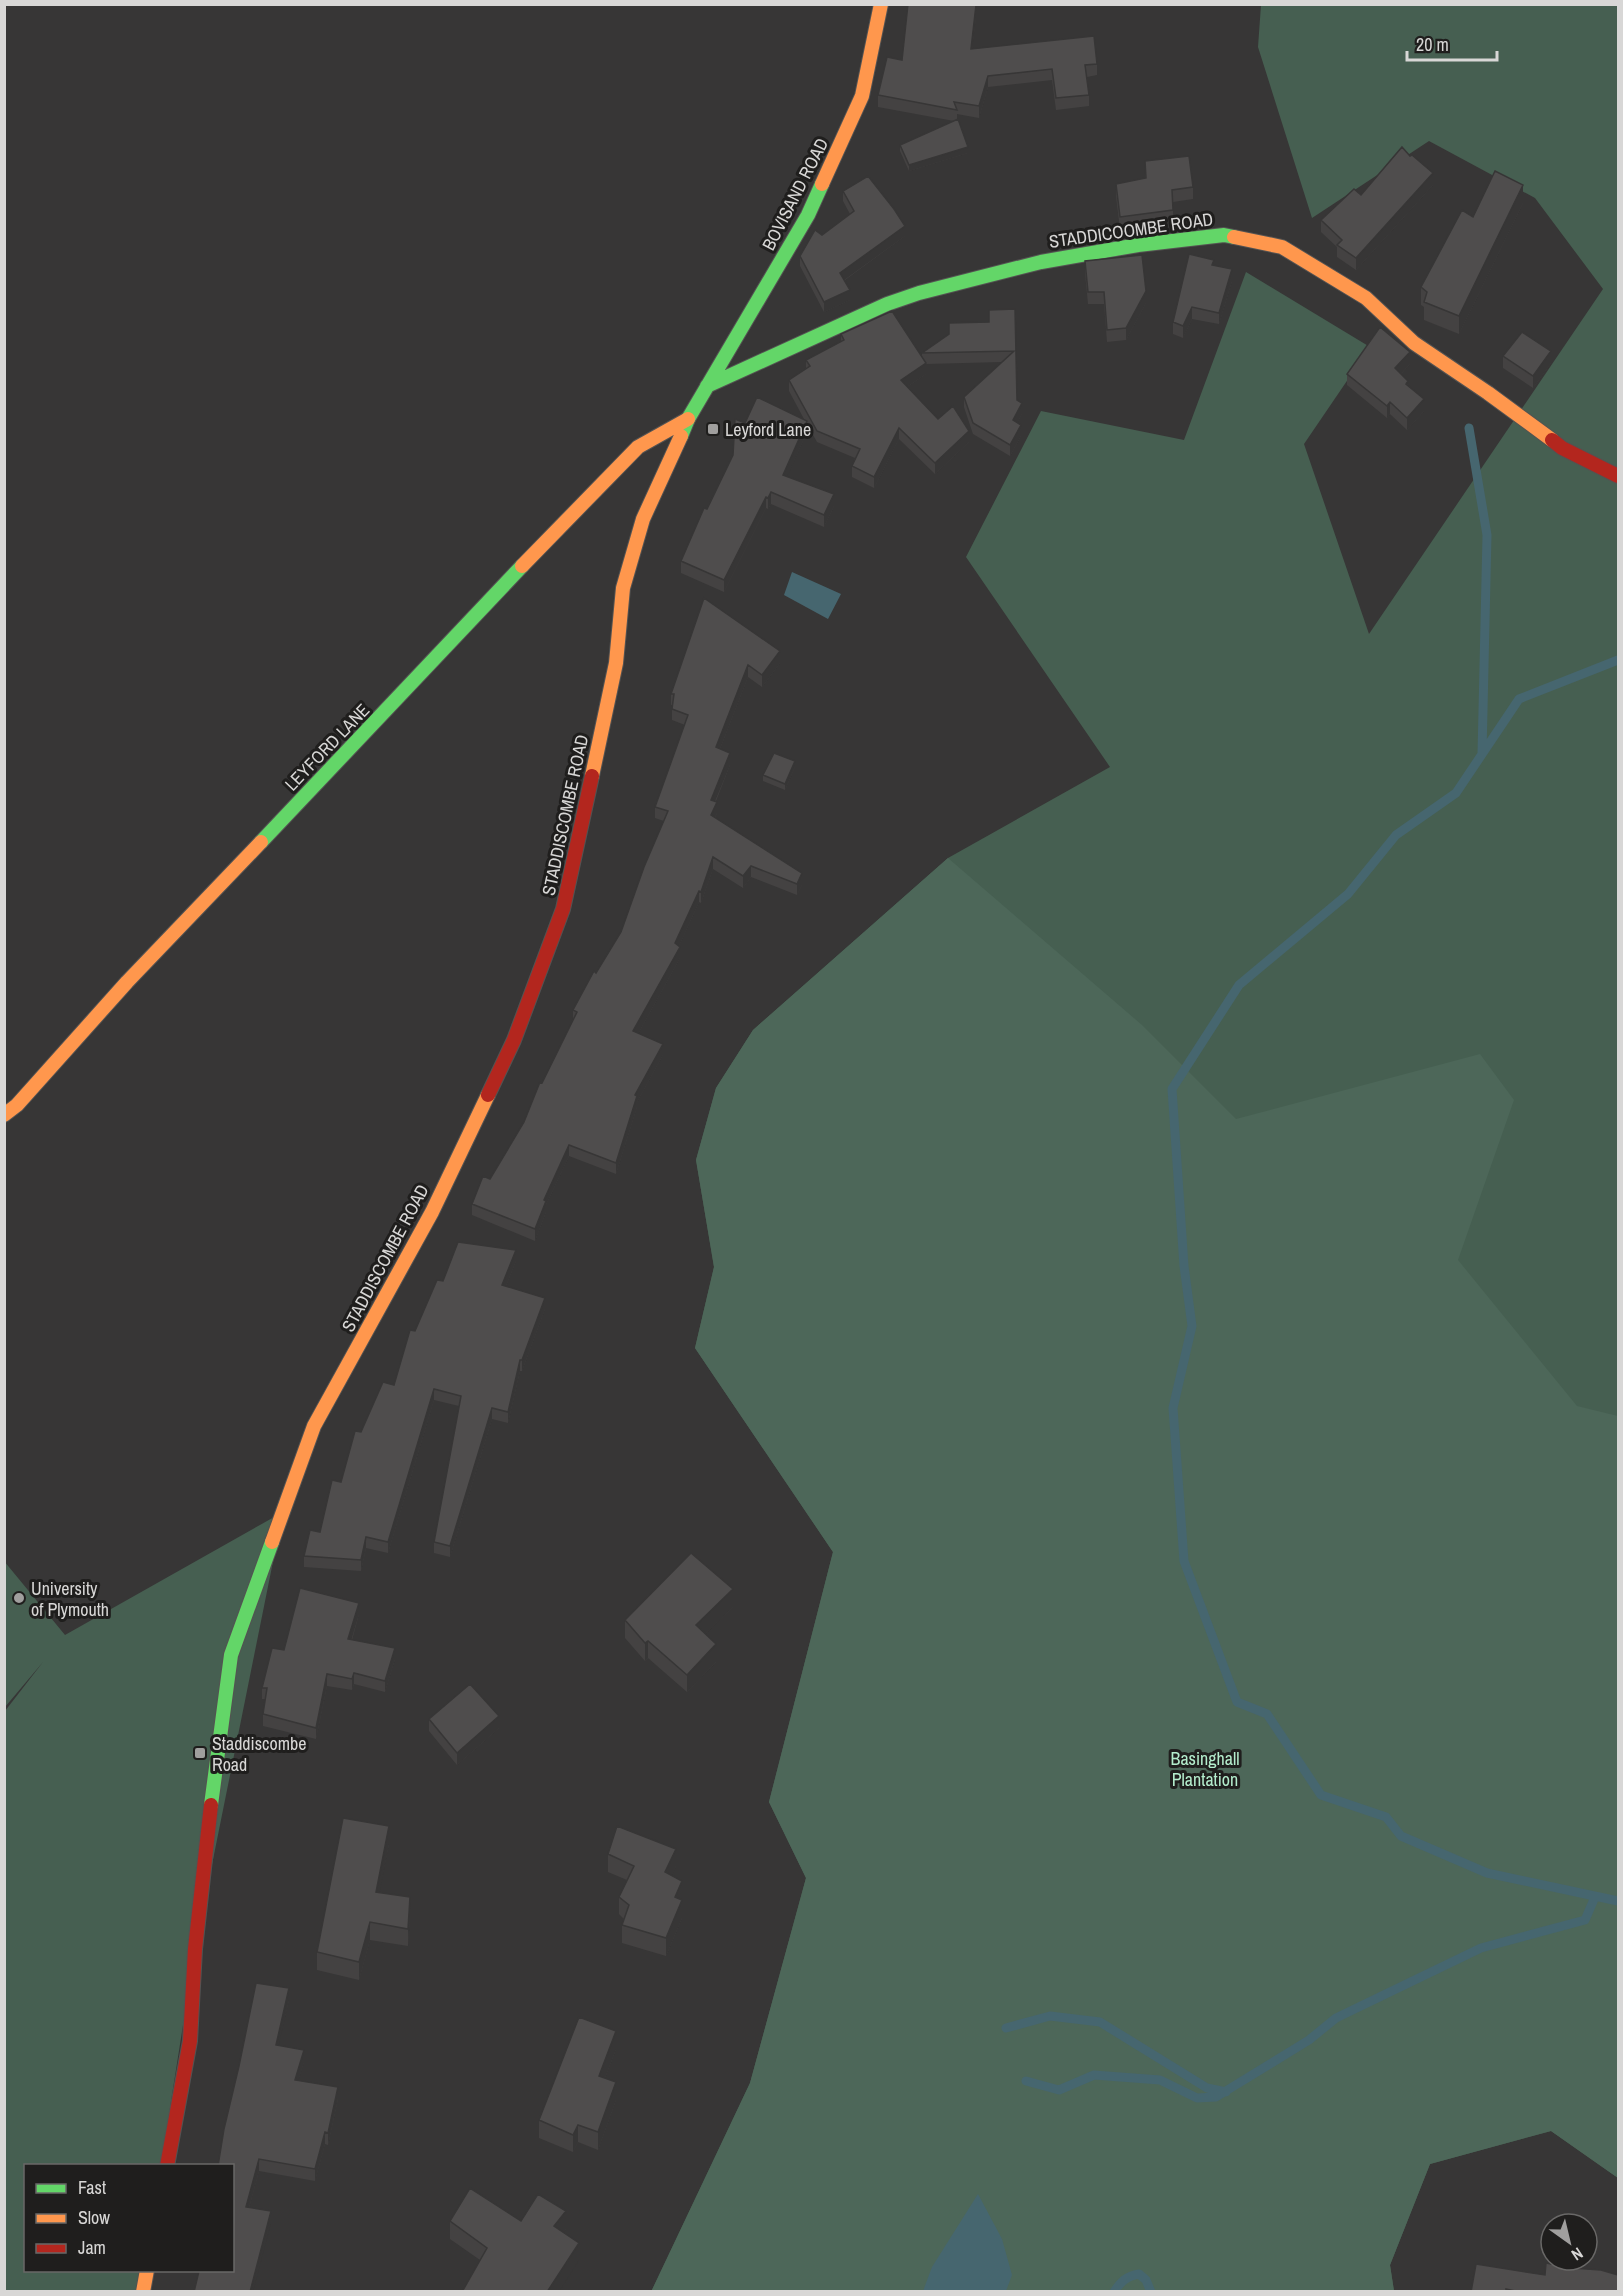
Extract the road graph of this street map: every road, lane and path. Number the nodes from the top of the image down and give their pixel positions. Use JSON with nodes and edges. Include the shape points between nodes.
{"nodes":[{"id":1,"x":881,"y":4,"type":"edge"},
{"id":2,"x":707,"y":386,"type":"junction"},
{"id":3,"x":688,"y":419,"type":"junction"},
{"id":4,"x":1618,"y":476,"type":"edge"},
{"id":5,"x":4,"y":1115,"type":"edge"},
{"id":6,"x":167,"y":2164,"type":"edge"},
{"id":7,"x":147,"y":2272,"type":"edge"},
{"id":8,"x":142,"y":2292,"type":"edge"}],
"edges":[{"from":1,"to":2,"type":"street","name":"BOVISAND ROAD","via":[[862,96],[808,215]]},
{"from":2,"to":3,"type":"street","name":"STADDISCOMBE ROAD"},
{"from":2,"to":4,"type":"street","name":"STADDICOOMBE ROAD","via":[[919,293],[1041,262],[1224,235],[1282,247],[1366,298],[1414,343],[1562,448]]},
{"from":3,"to":5,"type":"street","name":"LEYFORD LANE","via":[[638,447]]},
{"from":3,"to":6,"type":"street","name":"STADDISCOMBE ROAD","via":[[643,519],[623,588],[616,663],[555,931],[514,1040],[432,1212],[314,1426],[231,1655],[202,1876],[190,2042]]},
{"from":7,"to":8,"type":"street"}]}
